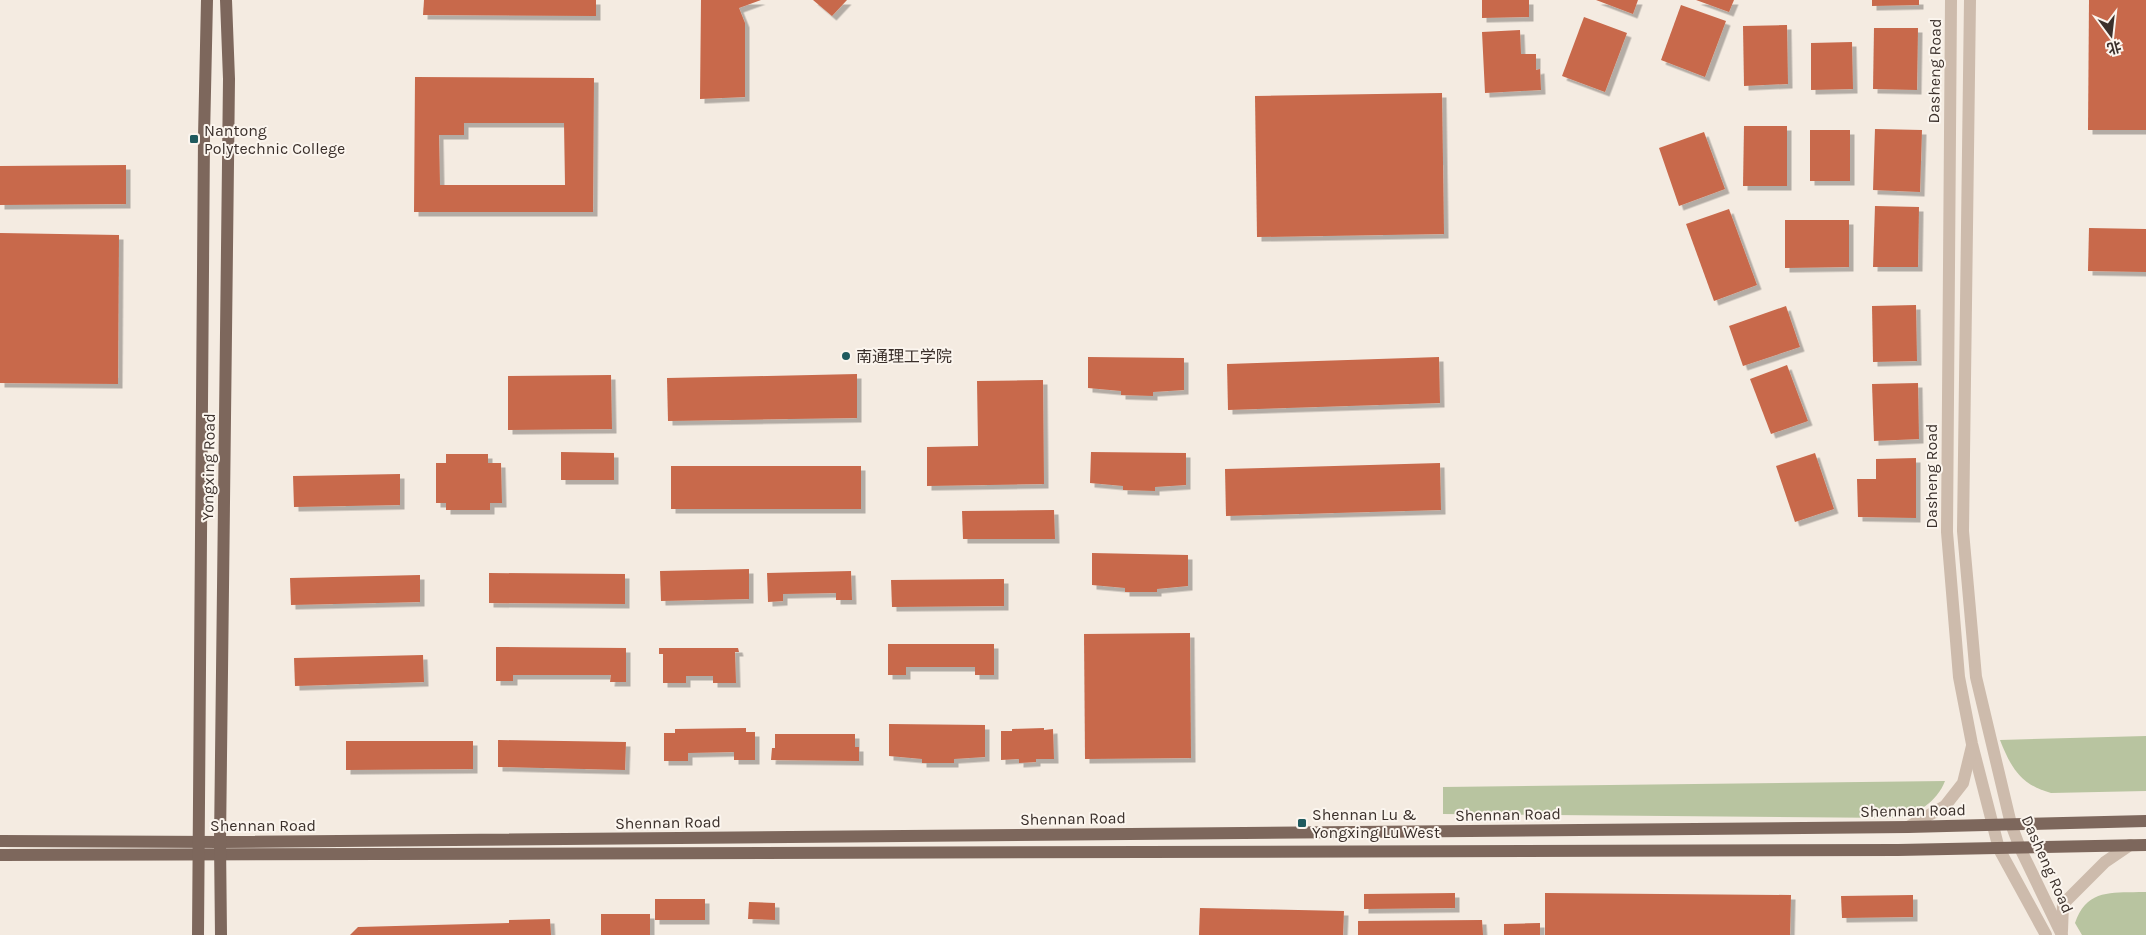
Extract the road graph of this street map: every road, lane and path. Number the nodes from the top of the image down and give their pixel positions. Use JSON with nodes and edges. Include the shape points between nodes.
{"nodes":[{"id":1,"x":208,"y":0,"type":"edge"},
{"id":2,"x":226,"y":0,"type":"edge"},
{"id":3,"x":1951,"y":0,"type":"edge"},
{"id":4,"x":1970,"y":0,"type":"edge"},
{"id":5,"x":1972,"y":744,"type":"junction"},
{"id":6,"x":2146,"y":821,"type":"edge"},
{"id":7,"x":1992,"y":824,"type":"junction"},
{"id":8,"x":2011,"y":824,"type":"junction"},
{"id":9,"x":1908,"y":827,"type":"junction"},
{"id":10,"x":0,"y":841,"type":"edge"},
{"id":11,"x":199,"y":842,"type":"junction"},
{"id":12,"x":220,"y":842,"type":"junction"},
{"id":13,"x":2130,"y":845,"type":"junction"},
{"id":14,"x":2146,"y":845,"type":"edge"},
{"id":15,"x":2020,"y":848,"type":"junction"},
{"id":16,"x":1999,"y":849,"type":"junction"},
{"id":17,"x":0,"y":855,"type":"edge"},
{"id":18,"x":200,"y":855,"type":"junction"},
{"id":19,"x":222,"y":855,"type":"junction"},
{"id":20,"x":2062,"y":934,"type":"edge"},
{"id":21,"x":198,"y":935,"type":"edge"},
{"id":22,"x":221,"y":935,"type":"edge"},
{"id":23,"x":2046,"y":935,"type":"edge"}],
"edges":[{"from":1,"to":11,"type":"main road","name":"Yongxing Road"},
{"from":2,"to":12,"type":"main road","name":"Yongxing Road","via":[[229,79]]},
{"from":3,"to":5,"type":"street","name":"Dasheng Road","via":[[1946,532],[1959,677]]},
{"from":4,"to":8,"type":"street","name":"Dasheng Road","via":[[1963,531],[1976,677]]},
{"from":5,"to":7,"type":"street","name":"Dasheng Road"},
{"from":5,"to":9,"type":"street","via":[[1963,783],[1945,806]]},
{"from":6,"to":8,"type":"main road","name":"Shennan Road"},
{"from":7,"to":8,"type":"main road","name":"Shennan Road"},
{"from":7,"to":9,"type":"main road","name":"Shennan Road"},
{"from":7,"to":16,"type":"street","name":"Dasheng Road"},
{"from":8,"to":15,"type":"street","name":"Dasheng Road"},
{"from":9,"to":12,"type":"main road","name":"Shennan Road"},
{"from":10,"to":11,"type":"main road","name":"Shennan Road"},
{"from":11,"to":12,"type":"main road","name":"Shennan Road"},
{"from":11,"to":18,"type":"main road","name":"Yongxing Road"},
{"from":12,"to":19,"type":"main road","name":"Yongxing Road"},
{"from":13,"to":14,"type":"main road","name":"Shennan Road"},
{"from":13,"to":15,"type":"main road","name":"Shennan Road"},
{"from":13,"to":20,"type":"street","via":[[2105,862],[2062,904]]},
{"from":15,"to":16,"type":"main road","name":"Shennan Road"},
{"from":15,"to":20,"type":"street","name":"Dasheng Road"},
{"from":16,"to":19,"type":"main road","name":"Shennan Road"},
{"from":16,"to":23,"type":"street","name":"Dasheng Road"},
{"from":17,"to":18,"type":"main road","name":"Shennan Road"},
{"from":18,"to":19,"type":"main road","name":"Shennan Road"},
{"from":18,"to":21,"type":"main road"},
{"from":19,"to":22,"type":"main road","name":"Yongxing Road"}]}
